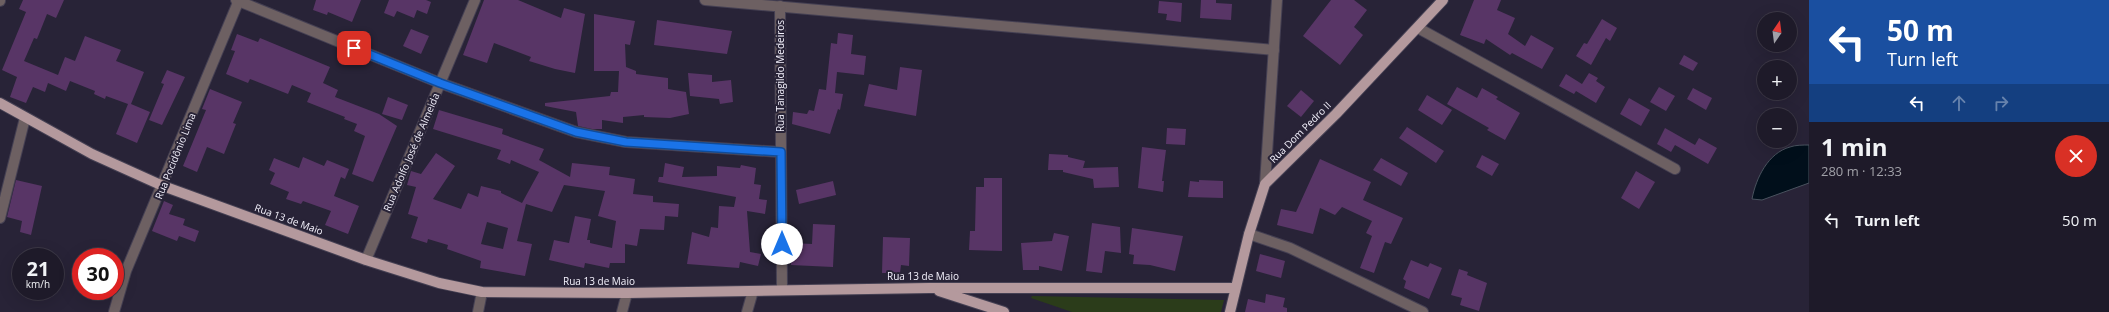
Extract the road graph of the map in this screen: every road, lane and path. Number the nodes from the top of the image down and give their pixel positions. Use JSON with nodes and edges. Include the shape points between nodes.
{"nodes":[{"id":1,"x":238,"y":0,"type":"edge"},
{"id":2,"x":474,"y":0,"type":"edge"},
{"id":3,"x":705,"y":0,"type":"edge"},
{"id":4,"x":1277,"y":0,"type":"edge"},
{"id":5,"x":1444,"y":0,"type":"edge"},
{"id":6,"x":780,"y":6,"type":"junction"},
{"id":7,"x":1418,"y":28,"type":"junction"},
{"id":8,"x":1274,"y":50,"type":"junction"},
{"id":9,"x":440,"y":83,"type":"junction"},
{"id":10,"x":0,"y":103,"type":"edge"},
{"id":11,"x":25,"y":118,"type":"junction"},
{"id":12,"x":781,"y":152,"type":"junction"},
{"id":13,"x":1675,"y":169,"type":"dead end"},
{"id":14,"x":1265,"y":184,"type":"junction"},
{"id":15,"x":163,"y":186,"type":"junction"},
{"id":16,"x":0,"y":218,"type":"edge"},
{"id":17,"x":1249,"y":234,"type":"junction"},
{"id":18,"x":366,"y":260,"type":"junction"},
{"id":19,"x":929,"y":288,"type":"junction"},
{"id":20,"x":1236,"y":288,"type":"junction"},
{"id":21,"x":782,"y":290,"type":"junction"},
{"id":22,"x":753,"y":291,"type":"junction"},
{"id":23,"x":482,"y":292,"type":"junction"},
{"id":24,"x":628,"y":293,"type":"junction"},
{"id":25,"x":114,"y":312,"type":"edge"},
{"id":26,"x":478,"y":312,"type":"edge"},
{"id":27,"x":622,"y":312,"type":"edge"},
{"id":28,"x":747,"y":312,"type":"edge"},
{"id":29,"x":1004,"y":312,"type":"edge"},
{"id":30,"x":1230,"y":312,"type":"edge"},
{"id":31,"x":1423,"y":312,"type":"edge"}],
"edges":[{"from":1,"to":9,"type":"street"},
{"from":1,"to":15,"type":"street","name":"Rua Pocidônio Lima"},
{"from":2,"to":9,"type":"street","name":"Rua Adolfo José de Almeida"},
{"from":3,"to":6,"type":"street"},
{"from":4,"to":8,"type":"street"},
{"from":5,"to":7,"type":"main road","name":"Rua Dom Pedro II"},
{"from":6,"to":8,"type":"street"},
{"from":6,"to":12,"type":"street","name":"Rua Tanagildo Medeiros"},
{"from":7,"to":13,"type":"street"},
{"from":7,"to":14,"type":"main road","name":"Rua Dom Pedro II"},
{"from":8,"to":14,"type":"street"},
{"from":9,"to":12,"type":"street","via":[[576,132],[626,142]]},
{"from":9,"to":18,"type":"street","name":"Rua Adolfo José de Almeida"},
{"from":10,"to":11,"type":"main road","name":"Rua 13 de Maio"},
{"from":11,"to":15,"type":"main road","name":"Rua 13 de Maio","via":[[92,154]]},
{"from":11,"to":16,"type":"street"},
{"from":12,"to":21,"type":"street","name":"Rua Tanagildo Medeiros"},
{"from":14,"to":17,"type":"main road","name":"Rua Dom Pedro II"},
{"from":15,"to":18,"type":"main road","name":"Rua 13 de Maio"},
{"from":15,"to":25,"type":"street","name":"Rua Pocidônio Lima","via":[[126,271]]},
{"from":17,"to":20,"type":"main road","name":"Rua Dom Pedro II"},
{"from":17,"to":31,"type":"street","via":[[1290,248]]},
{"from":18,"to":23,"type":"main road","name":"Rua 13 de Maio","via":[[439,283]]},
{"from":19,"to":20,"type":"main road","name":"Rua 13 de Maio"},
{"from":19,"to":21,"type":"main road","name":"Rua 13 de Maio"},
{"from":19,"to":29,"type":"main road"},
{"from":20,"to":30,"type":"main road","name":"Rua Dom Pedro II"},
{"from":21,"to":22,"type":"main road","name":"Rua 13 de Maio"},
{"from":22,"to":24,"type":"main road","name":"Rua 13 de Maio"},
{"from":22,"to":28,"type":"street"},
{"from":23,"to":24,"type":"main road","name":"Rua 13 de Maio"},
{"from":23,"to":26,"type":"street"},
{"from":24,"to":27,"type":"street"}]}
